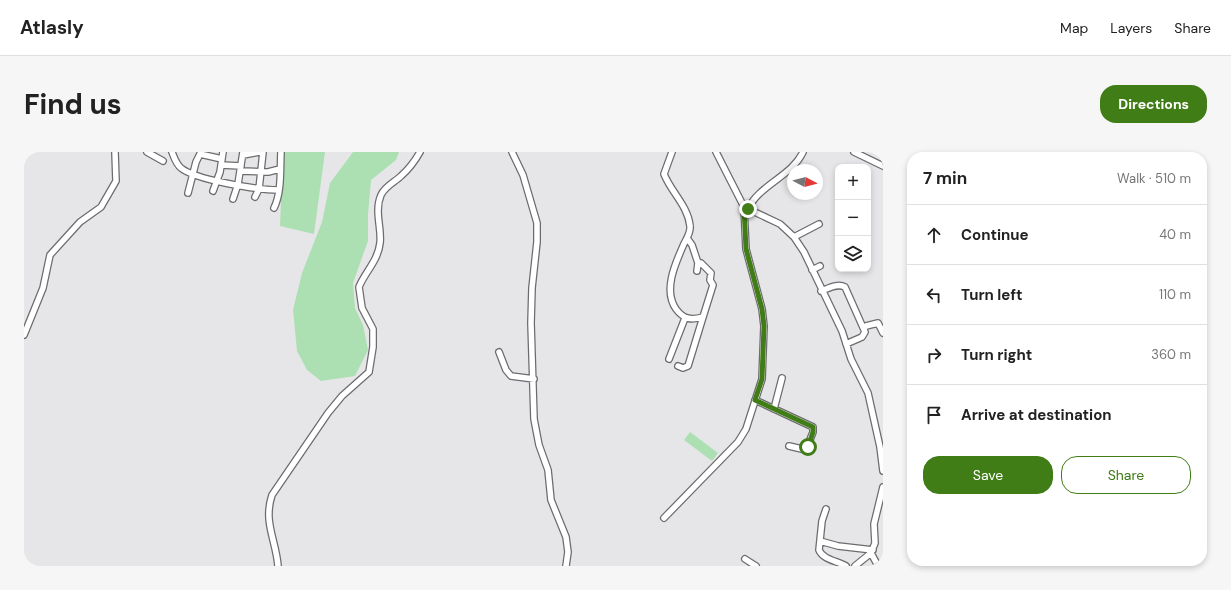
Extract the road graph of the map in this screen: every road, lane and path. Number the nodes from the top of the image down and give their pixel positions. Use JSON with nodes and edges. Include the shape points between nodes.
{"nodes":[{"id":1,"x":115,"y":152,"type":"edge"},
{"id":2,"x":147,"y":152,"type":"edge"},
{"id":3,"x":223,"y":152,"type":"edge"},
{"id":4,"x":261,"y":152,"type":"edge"},
{"id":5,"x":281,"y":152,"type":"edge"},
{"id":6,"x":420,"y":152,"type":"edge"},
{"id":7,"x":512,"y":152,"type":"edge"},
{"id":8,"x":672,"y":152,"type":"edge"},
{"id":9,"x":716,"y":152,"type":"edge"},
{"id":10,"x":803,"y":152,"type":"edge"},
{"id":11,"x":854,"y":152,"type":"edge"},
{"id":12,"x":173,"y":153,"type":"edge"},
{"id":13,"x":200,"y":153,"type":"edge"},
{"id":14,"x":243,"y":154,"type":"edge"},
{"id":15,"x":163,"y":161,"type":"dead end"},
{"id":16,"x":221,"y":162,"type":"junction"},
{"id":17,"x":883,"y":166,"type":"edge"},
{"id":18,"x":241,"y":169,"type":"junction"},
{"id":19,"x":280,"y":169,"type":"junction"},
{"id":20,"x":262,"y":172,"type":"junction"},
{"id":21,"x":193,"y":174,"type":"junction"},
{"id":22,"x":217,"y":180,"type":"junction"},
{"id":23,"x":238,"y":184,"type":"junction"},
{"id":24,"x":259,"y":189,"type":"junction"},
{"id":25,"x":278,"y":190,"type":"junction"},
{"id":26,"x":213,"y":191,"type":"dead end"},
{"id":27,"x":188,"y":193,"type":"dead end"},
{"id":28,"x":255,"y":197,"type":"dead end"},
{"id":29,"x":233,"y":199,"type":"dead end"},
{"id":30,"x":741,"y":200,"type":"junction"},
{"id":31,"x":753,"y":200,"type":"junction"},
{"id":32,"x":274,"y":208,"type":"dead end"},
{"id":33,"x":746,"y":208,"type":"junction"},
{"id":34,"x":819,"y":224,"type":"dead end"},
{"id":35,"x":794,"y":237,"type":"junction"},
{"id":36,"x":687,"y":238,"type":"junction"},
{"id":37,"x":698,"y":263,"type":"junction"},
{"id":38,"x":820,"y":266,"type":"dead end"},
{"id":39,"x":812,"y":270,"type":"junction"},
{"id":40,"x":696,"y":271,"type":"dead end"},
{"id":41,"x":821,"y":291,"type":"junction"},
{"id":42,"x":703,"y":317,"type":"junction"},
{"id":43,"x":685,"y":318,"type":"junction"},
{"id":44,"x":864,"y":329,"type":"junction"},
{"id":45,"x":883,"y":333,"type":"edge"},
{"id":46,"x":24,"y":335,"type":"edge"},
{"id":47,"x":846,"y":344,"type":"junction"},
{"id":48,"x":499,"y":352,"type":"dead end"},
{"id":49,"x":669,"y":359,"type":"dead end"},
{"id":50,"x":678,"y":366,"type":"dead end"},
{"id":51,"x":782,"y":378,"type":"dead end"},
{"id":52,"x":534,"y":380,"type":"junction"},
{"id":53,"x":755,"y":400,"type":"junction"},
{"id":54,"x":774,"y":408,"type":"junction"},
{"id":55,"x":789,"y":446,"type":"dead end"},
{"id":56,"x":883,"y":471,"type":"edge"},
{"id":57,"x":883,"y":487,"type":"edge"},
{"id":58,"x":826,"y":509,"type":"dead end"},
{"id":59,"x":664,"y":518,"type":"dead end"},
{"id":60,"x":820,"y":541,"type":"junction"},
{"id":61,"x":872,"y":551,"type":"junction"},
{"id":62,"x":745,"y":559,"type":"dead end"},
{"id":63,"x":278,"y":566,"type":"edge"},
{"id":64,"x":566,"y":566,"type":"edge"},
{"id":65,"x":756,"y":566,"type":"edge"},
{"id":66,"x":846,"y":566,"type":"edge"},
{"id":67,"x":855,"y":566,"type":"edge"},
{"id":68,"x":878,"y":566,"type":"edge"}],
"edges":[{"from":1,"to":46,"type":"street","via":[[116,181],[101,207],[80,222],[50,255],[43,288]]},
{"from":2,"to":15,"type":"street"},
{"from":3,"to":16,"type":"street"},
{"from":4,"to":14,"type":"street"},
{"from":4,"to":20,"type":"street"},
{"from":5,"to":19,"type":"street"},
{"from":6,"to":63,"type":"street","via":[[413,164],[381,195],[378,221],[380,248],[359,287],[362,308],[373,329],[369,372],[342,396],[328,413],[294,465],[276,487],[271,499],[269,528]]},
{"from":7,"to":52,"type":"street","via":[[526,182],[538,232],[532,288]]},
{"from":8,"to":36,"type":"street","via":[[664,174],[687,214],[690,227]]},
{"from":9,"to":30,"type":"street"},
{"from":10,"to":31,"type":"street","via":[[796,163]]},
{"from":11,"to":17,"type":"street"},
{"from":12,"to":21,"type":"street","via":[[181,168]]},
{"from":13,"to":16,"type":"street"},
{"from":13,"to":21,"type":"street"},
{"from":14,"to":18,"type":"street"},
{"from":16,"to":18,"type":"street"},
{"from":16,"to":22,"type":"street"},
{"from":18,"to":20,"type":"street"},
{"from":18,"to":23,"type":"street"},
{"from":19,"to":20,"type":"street"},
{"from":19,"to":25,"type":"street"},
{"from":20,"to":24,"type":"street"},
{"from":21,"to":22,"type":"street"},
{"from":21,"to":27,"type":"street"},
{"from":22,"to":23,"type":"street"},
{"from":22,"to":26,"type":"street"},
{"from":23,"to":24,"type":"street"},
{"from":23,"to":29,"type":"street"},
{"from":24,"to":25,"type":"street"},
{"from":24,"to":28,"type":"street"},
{"from":25,"to":32,"type":"street"},
{"from":30,"to":31,"type":"street"},
{"from":30,"to":33,"type":"street"},
{"from":31,"to":33,"type":"street"},
{"from":33,"to":35,"type":"street","via":[[780,224]]},
{"from":33,"to":53,"type":"street","via":[[746,249],[764,326],[762,379]]},
{"from":34,"to":35,"type":"street"},
{"from":35,"to":39,"type":"street"},
{"from":36,"to":37,"type":"street"},
{"from":36,"to":43,"type":"street","via":[[670,290],[673,304]]},
{"from":37,"to":40,"type":"street"},
{"from":37,"to":42,"type":"street","via":[[711,274],[710,280],[713,285]]},
{"from":38,"to":39,"type":"street"},
{"from":39,"to":41,"type":"street"},
{"from":41,"to":44,"type":"street","via":[[842,285],[845,287]]},
{"from":41,"to":47,"type":"street"},
{"from":42,"to":43,"type":"street"},
{"from":42,"to":50,"type":"street","via":[[688,366]]},
{"from":43,"to":49,"type":"street"},
{"from":44,"to":45,"type":"street","via":[[878,323]]},
{"from":44,"to":47,"type":"street","via":[[865,334],[862,337]]},
{"from":47,"to":56,"type":"street","via":[[868,393]]},
{"from":48,"to":52,"type":"street","via":[[511,376]]},
{"from":51,"to":54,"type":"street"},
{"from":52,"to":64,"type":"street","via":[[536,437],[548,470],[554,507],[566,537]]},
{"from":53,"to":54,"type":"street"},
{"from":53,"to":59,"type":"street","via":[[746,429],[738,442]]},
{"from":54,"to":55,"type":"street","via":[[814,429],[806,450]]},
{"from":57,"to":61,"type":"street","via":[[874,524]]},
{"from":58,"to":60,"type":"street"},
{"from":60,"to":61,"type":"street"},
{"from":60,"to":66,"type":"street","via":[[821,554]]},
{"from":61,"to":67,"type":"street"},
{"from":61,"to":68,"type":"street"},
{"from":62,"to":65,"type":"street"}]}
